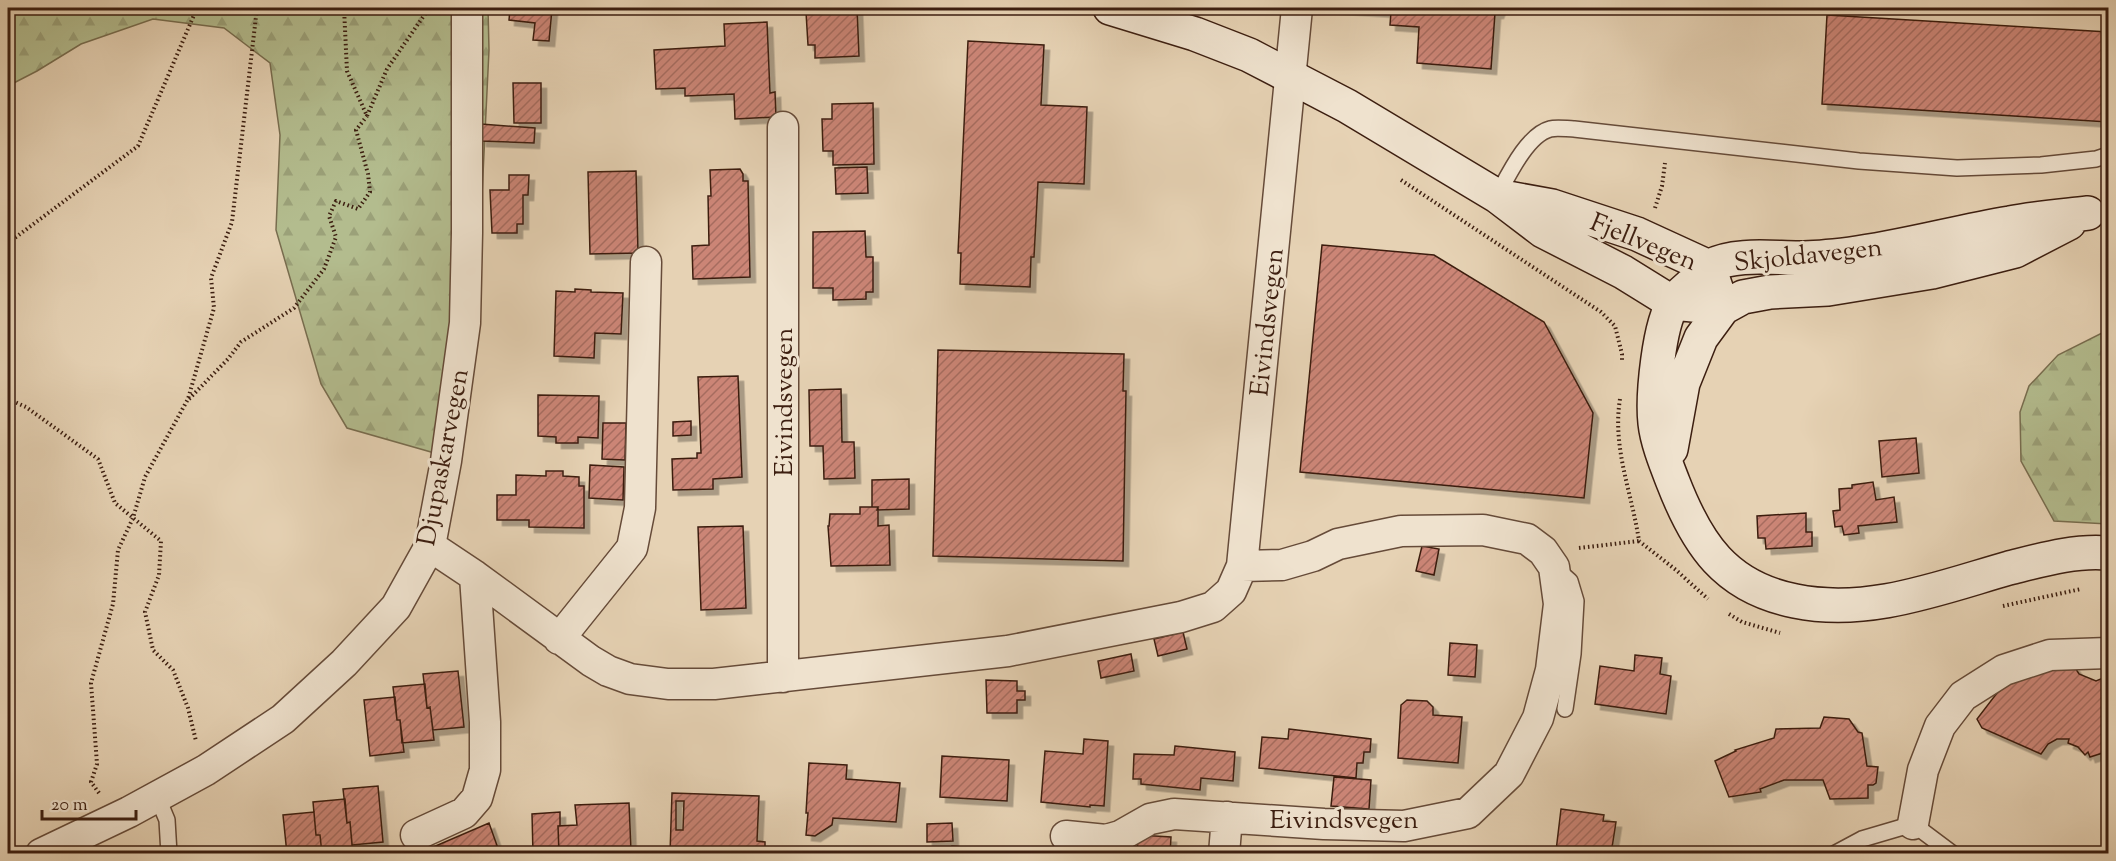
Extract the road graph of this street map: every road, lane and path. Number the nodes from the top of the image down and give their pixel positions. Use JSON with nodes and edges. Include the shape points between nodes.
{"nodes":[{"id":1,"x":197,"y":8,"type":"edge"},
{"id":2,"x":257,"y":8,"type":"edge"},
{"id":3,"x":344,"y":8,"type":"edge"},
{"id":4,"x":426,"y":8,"type":"edge"},
{"id":5,"x":467,"y":8,"type":"edge"},
{"id":6,"x":1110,"y":8,"type":"edge"},
{"id":7,"x":1298,"y":8,"type":"edge"},
{"id":8,"x":1292,"y":78,"type":"junction"},
{"id":9,"x":367,"y":116,"type":"junction"},
{"id":10,"x":783,"y":127,"type":"dead end"},
{"id":11,"x":1668,"y":140,"type":"junction"},
{"id":12,"x":2109,"y":155,"type":"edge"},
{"id":13,"x":1497,"y":196,"type":"junction"},
{"id":14,"x":2098,"y":209,"type":"edge"},
{"id":15,"x":1652,"y":217,"type":"dead end"},
{"id":16,"x":8,"y":243,"type":"edge"},
{"id":17,"x":646,"y":262,"type":"dead end"},
{"id":18,"x":1709,"y":267,"type":"junction"},
{"id":19,"x":1673,"y":303,"type":"junction"},
{"id":20,"x":1723,"y":308,"type":"junction"},
{"id":21,"x":8,"y":399,"type":"edge"},
{"id":22,"x":188,"y":399,"type":"junction"},
{"id":23,"x":1667,"y":468,"type":"junction"},
{"id":24,"x":134,"y":518,"type":"junction"},
{"id":25,"x":1639,"y":542,"type":"dead end"},
{"id":26,"x":430,"y":546,"type":"junction"},
{"id":27,"x":2109,"y":553,"type":"edge"},
{"id":28,"x":1548,"y":559,"type":"junction"},
{"id":29,"x":1242,"y":566,"type":"junction"},
{"id":30,"x":475,"y":576,"type":"junction"},
{"id":31,"x":560,"y":639,"type":"junction"},
{"id":32,"x":2109,"y":653,"type":"edge"},
{"id":33,"x":783,"y":677,"type":"junction"},
{"id":34,"x":1565,"y":709,"type":"dead end"},
{"id":35,"x":207,"y":736,"type":"dead end"},
{"id":36,"x":109,"y":789,"type":"dead end"},
{"id":37,"x":99,"y":794,"type":"junction"},
{"id":38,"x":157,"y":796,"type":"junction"},
{"id":39,"x":89,"y":798,"type":"dead end"},
{"id":40,"x":1227,"y":817,"type":"junction"},
{"id":41,"x":1913,"y":824,"type":"junction"},
{"id":42,"x":416,"y":835,"type":"dead end"},
{"id":43,"x":1066,"y":836,"type":"dead end"},
{"id":44,"x":1118,"y":845,"type":"edge"},
{"id":45,"x":41,"y":854,"type":"edge"},
{"id":46,"x":169,"y":854,"type":"edge"},
{"id":47,"x":1224,"y":854,"type":"edge"},
{"id":48,"x":1833,"y":854,"type":"edge"},
{"id":49,"x":1953,"y":854,"type":"edge"}],
"edges":[{"from":1,"to":16,"type":"path","via":[[138,146]]},
{"from":2,"to":22,"type":"path","via":[[231,222],[211,278],[214,308]]},
{"from":3,"to":9,"type":"path","via":[[347,71]]},
{"from":4,"to":9,"type":"path","via":[[387,69]]},
{"from":5,"to":26,"type":"street","name":"Djupaskarvegen","via":[[465,322]]},
{"from":6,"to":8,"type":"main road","name":"Fjellvegen","via":[[1249,55]]},
{"from":7,"to":8,"type":"street","name":"Eivindsvegen"},
{"from":8,"to":13,"type":"main road","name":"Fjellvegen","via":[[1347,106]]},
{"from":8,"to":29,"type":"street","name":"Eivindsvegen"},
{"from":9,"to":22,"type":"path","via":[[356,130],[370,192],[358,209],[336,201],[329,216],[336,237],[324,269],[294,308],[241,342]]},
{"from":10,"to":33,"type":"street","name":"Eivindsvegen"},
{"from":11,"to":12,"type":"lane","via":[[1957,168],[2040,165]]},
{"from":11,"to":13,"type":"lane","via":[[1551,129],[1535,136]]},
{"from":11,"to":15,"type":"path","via":[[1662,186]]},
{"from":13,"to":18,"type":"main road","name":"Fjellvegen","via":[[1552,206],[1636,234]]},
{"from":13,"to":19,"type":"main road","name":"Fjellvegen","via":[[1543,231]]},
{"from":14,"to":18,"type":"main road","name":"Skjoldavegen","via":[[1850,254],[1729,260]]},
{"from":14,"to":20,"type":"main road","name":"Skjoldavegen","via":[[2015,250],[1932,272],[1864,285],[1770,292],[1743,297]]},
{"from":17,"to":31,"type":"street","via":[[640,508],[632,548]]},
{"from":18,"to":19,"type":"main road","name":"Skjoldavegen"},
{"from":18,"to":20,"type":"main road","name":"Fjellvegen"},
{"from":19,"to":20,"type":"main road","name":"Fjellvegen"},
{"from":19,"to":23,"type":"main road","name":"Skjoldavegen","via":[[1657,371],[1655,423]]},
{"from":20,"to":23,"type":"main road","name":"Skjoldavegen","via":[[1701,338],[1683,382]]},
{"from":21,"to":24,"type":"path","via":[[26,406],[98,459],[115,503]]},
{"from":22,"to":24,"type":"path","via":[[145,477]]},
{"from":23,"to":27,"type":"main road","name":"Skjoldavegen","via":[[1689,522],[1719,563],[1768,595],[1796,602],[1890,602],[2046,558]]},
{"from":24,"to":35,"type":"path","via":[[161,541],[159,575],[145,612],[153,650],[173,670],[197,743]]},
{"from":24,"to":37,"type":"path","via":[[118,550],[113,604],[91,682],[97,764],[91,782]]},
{"from":25,"to":28,"type":"path"},
{"from":26,"to":30,"type":"street","name":"Eivindsvegen"},
{"from":26,"to":38,"type":"street","name":"Djupaskarvegen","via":[[396,607],[344,663],[283,719],[206,770]]},
{"from":28,"to":29,"type":"street","via":[[1527,539],[1483,530],[1401,531],[1338,544],[1281,565]]},
{"from":28,"to":34,"type":"lane","via":[[1570,581],[1576,601]]},
{"from":28,"to":40,"type":"street","name":"Eivindsvegen","via":[[1559,604],[1551,670],[1538,718],[1509,774],[1468,813],[1404,826]]},
{"from":29,"to":33,"type":"street","name":"Eivindsvegen","via":[[1231,591],[1213,607],[1181,617],[1008,651]]},
{"from":30,"to":31,"type":"street","name":"Eivindsvegen"},
{"from":30,"to":42,"type":"street","via":[[485,770],[477,798],[464,813]]},
{"from":31,"to":33,"type":"street","name":"Eivindsvegen","via":[[608,671],[630,679],[714,684]]},
{"from":32,"to":41,"type":"street","via":[[2049,655],[2004,670],[1964,696],[1940,726],[1923,770]]},
{"from":36,"to":37,"type":"path"},
{"from":37,"to":39,"type":"path"},
{"from":38,"to":45,"type":"street","name":"Djupaskarvegen"},
{"from":38,"to":46,"type":"lane","via":[[167,820]]},
{"from":40,"to":44,"type":"street","name":"Eivindsvegen","via":[[1174,814],[1150,819]]},
{"from":40,"to":47,"type":"street"},
{"from":41,"to":48,"type":"lane","via":[[1862,839]]},
{"from":41,"to":49,"type":"lane"},
{"from":43,"to":44,"type":"street","name":"Eivindsvegen"}]}
